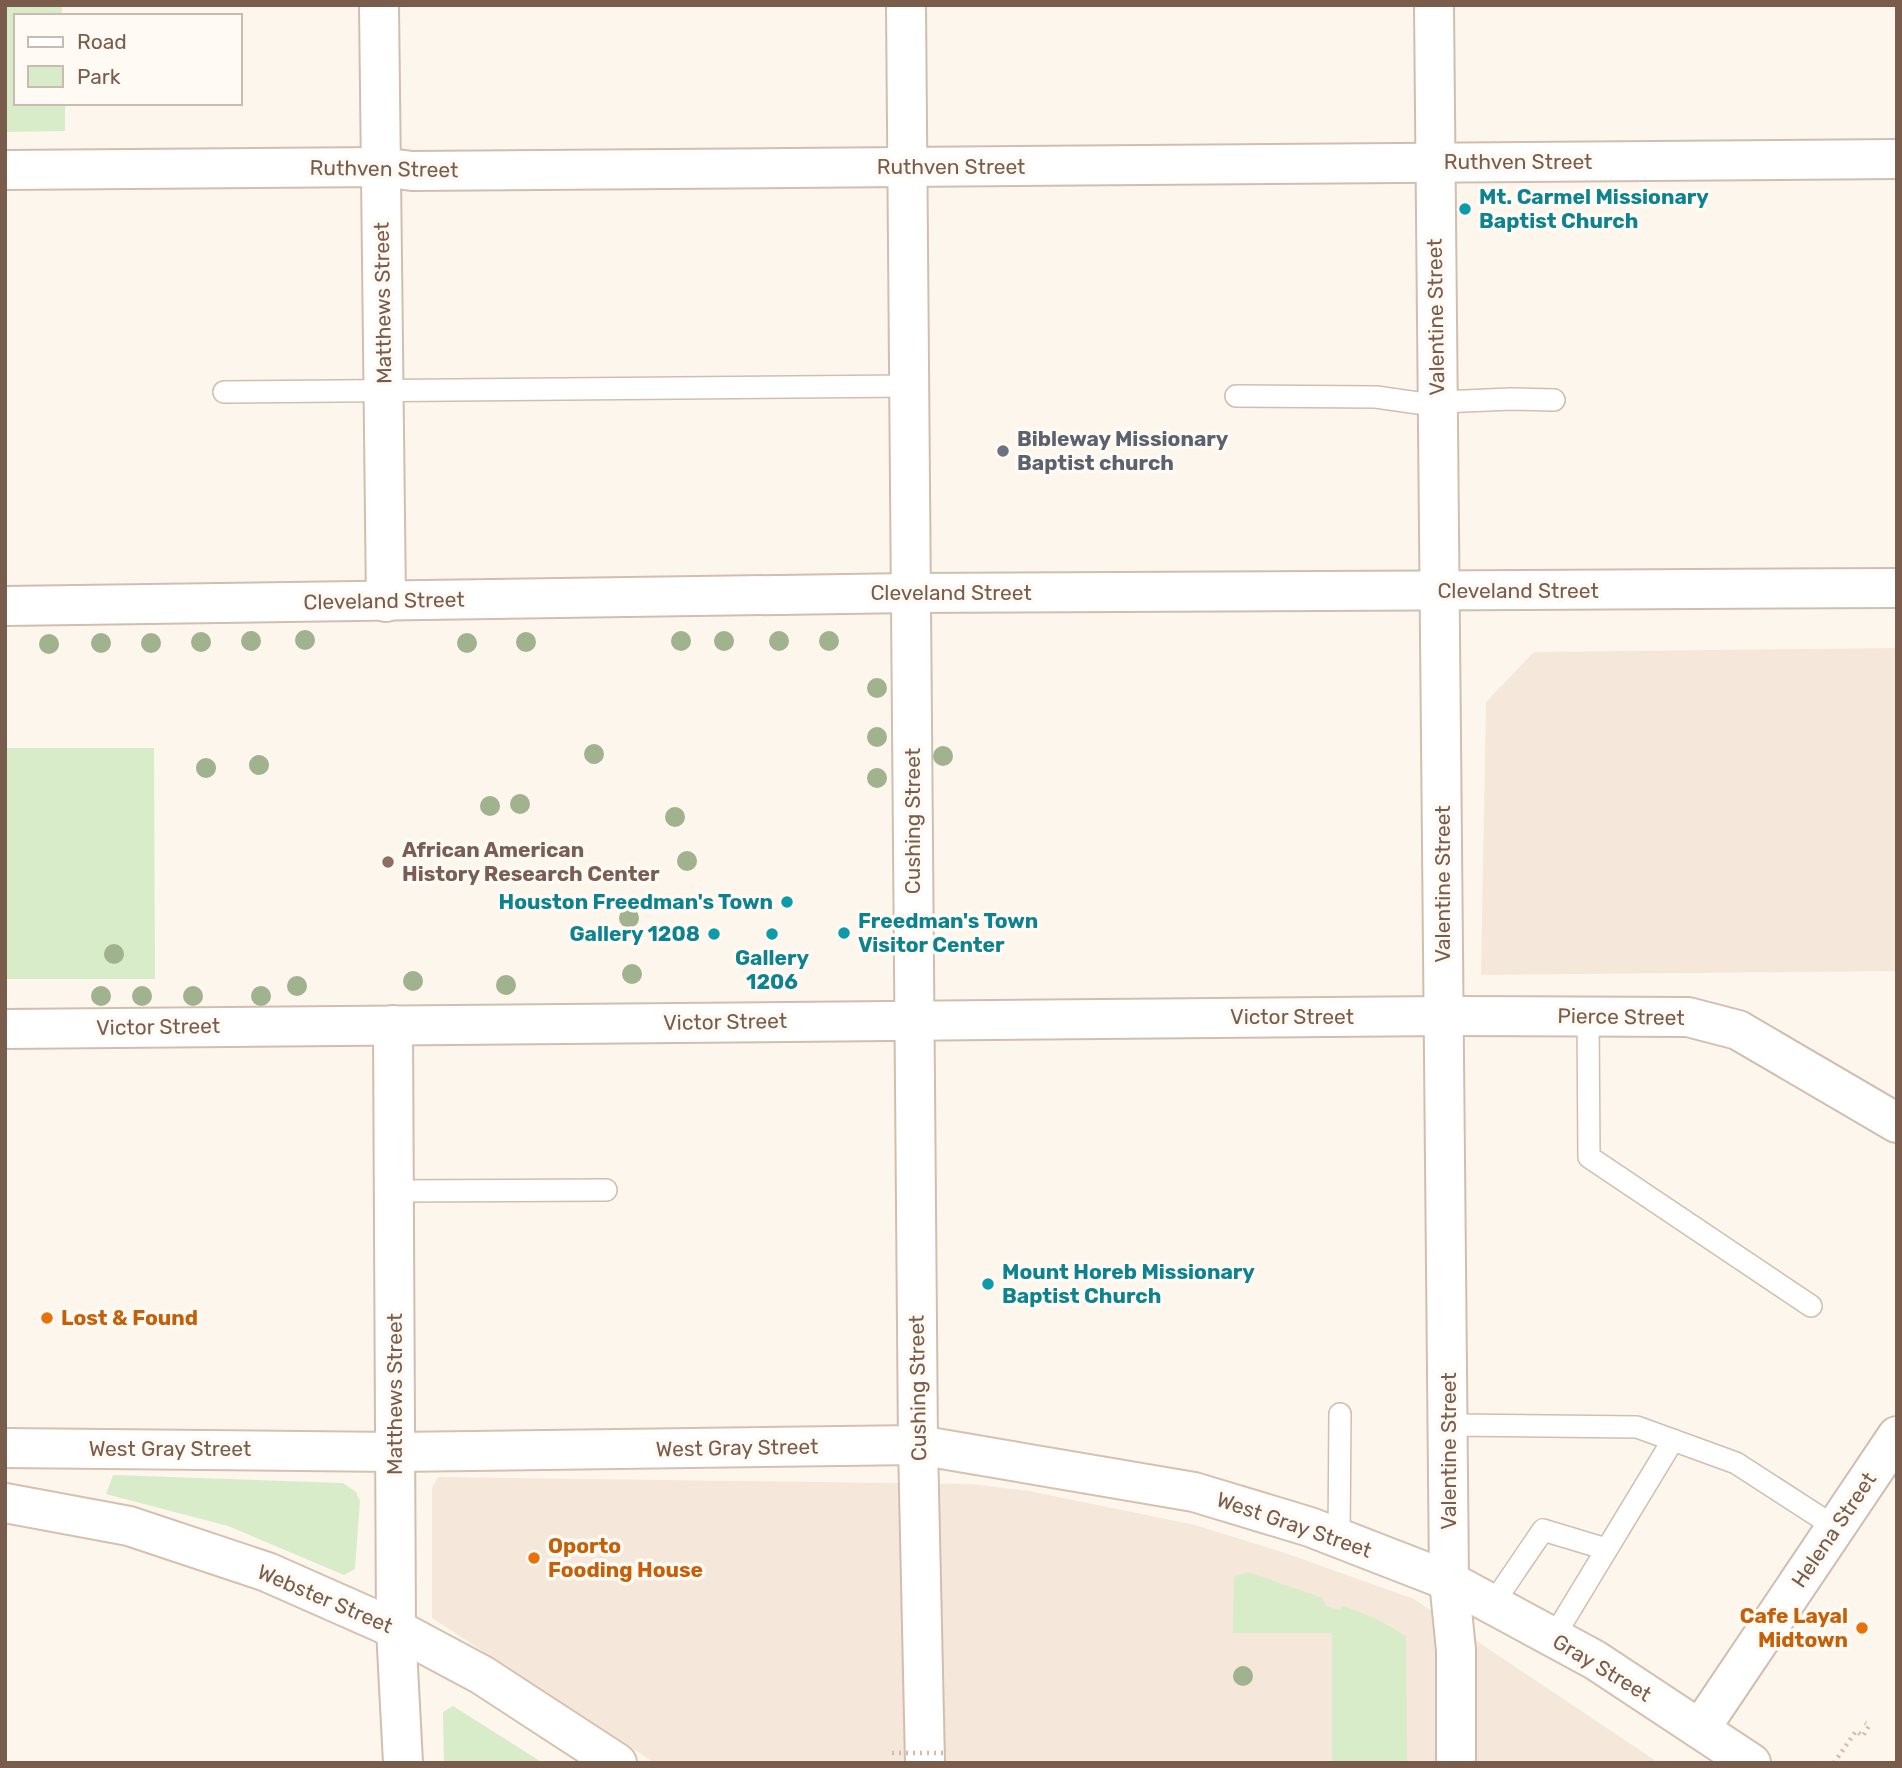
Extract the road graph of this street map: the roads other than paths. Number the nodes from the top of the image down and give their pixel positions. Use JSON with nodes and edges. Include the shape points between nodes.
{"nodes":[{"id":1,"x":379,"y":5,"type":"edge"},
{"id":2,"x":906,"y":5,"type":"edge"},
{"id":3,"x":1434,"y":5,"type":"edge"},
{"id":4,"x":1897,"y":159,"type":"edge"},
{"id":5,"x":1435,"y":162,"type":"junction"},
{"id":6,"x":381,"y":167,"type":"junction"},
{"id":7,"x":907,"y":168,"type":"junction"},
{"id":8,"x":5,"y":170,"type":"edge"},
{"id":9,"x":909,"y":386,"type":"junction"},
{"id":10,"x":383,"y":391,"type":"junction"},
{"id":11,"x":224,"y":392,"type":"dead end"},
{"id":12,"x":1236,"y":396,"type":"dead end"},
{"id":13,"x":1554,"y":400,"type":"dead end"},
{"id":14,"x":1437,"y":403,"type":"junction"},
{"id":15,"x":1897,"y":589,"type":"edge"},
{"id":16,"x":1441,"y":591,"type":"junction"},
{"id":17,"x":911,"y":593,"type":"junction"},
{"id":18,"x":386,"y":602,"type":"junction"},
{"id":19,"x":5,"y":606,"type":"edge"},
{"id":20,"x":1588,"y":1015,"type":"junction"},
{"id":21,"x":1444,"y":1016,"type":"junction"},
{"id":22,"x":914,"y":1020,"type":"junction"},
{"id":23,"x":393,"y":1025,"type":"junction"},
{"id":24,"x":5,"y":1029,"type":"edge"},
{"id":25,"x":1897,"y":1122,"type":"edge"},
{"id":26,"x":606,"y":1190,"type":"dead end"},
{"id":27,"x":394,"y":1191,"type":"junction"},
{"id":28,"x":1811,"y":1306,"type":"dead end"},
{"id":29,"x":1340,"y":1414,"type":"dead end"},
{"id":30,"x":1449,"y":1425,"type":"junction"},
{"id":31,"x":1896,"y":1438,"type":"edge"},
{"id":32,"x":1673,"y":1440,"type":"junction"},
{"id":33,"x":918,"y":1445,"type":"junction"},
{"id":34,"x":5,"y":1448,"type":"edge"},
{"id":35,"x":395,"y":1452,"type":"junction"},
{"id":36,"x":5,"y":1503,"type":"edge"},
{"id":37,"x":1835,"y":1527,"type":"junction"},
{"id":38,"x":1339,"y":1538,"type":"junction"},
{"id":39,"x":1606,"y":1549,"type":"junction"},
{"id":40,"x":1449,"y":1581,"type":"junction"},
{"id":41,"x":1492,"y":1605,"type":"junction"},
{"id":42,"x":396,"y":1629,"type":"junction"},
{"id":43,"x":1553,"y":1638,"type":"junction"},
{"id":44,"x":1700,"y":1729,"type":"junction"},
{"id":45,"x":921,"y":1756,"type":"edge"},
{"id":46,"x":402,"y":1763,"type":"edge"},
{"id":47,"x":617,"y":1763,"type":"edge"},
{"id":48,"x":1457,"y":1763,"type":"edge"},
{"id":49,"x":1751,"y":1763,"type":"edge"}],
"edges":[{"from":1,"to":6,"type":"street","name":"Matthews Street"},
{"from":2,"to":7,"type":"street","name":"Cushing Street"},
{"from":3,"to":5,"type":"street","name":"Valentine Street"},
{"from":4,"to":5,"type":"street","name":"Ruthven Street"},
{"from":5,"to":7,"type":"street","name":"Ruthven Street"},
{"from":5,"to":14,"type":"street","name":"Valentine Street"},
{"from":6,"to":7,"type":"street","name":"Ruthven Street","via":[[412,171]]},
{"from":6,"to":8,"type":"street","name":"Ruthven Street"},
{"from":6,"to":10,"type":"street","name":"Matthews Street"},
{"from":7,"to":9,"type":"street","name":"Cushing Street"},
{"from":9,"to":10,"type":"lane"},
{"from":9,"to":17,"type":"street","name":"Cushing Street"},
{"from":10,"to":11,"type":"lane"},
{"from":10,"to":18,"type":"street","name":"Matthews Street"},
{"from":12,"to":14,"type":"lane","via":[[1376,397]]},
{"from":13,"to":14,"type":"lane"},
{"from":14,"to":16,"type":"street","name":"Valentine Street"},
{"from":15,"to":16,"type":"street","name":"Cleveland Street"},
{"from":16,"to":17,"type":"street","name":"Cleveland Street"},
{"from":16,"to":21,"type":"street","name":"Valentine Street"},
{"from":17,"to":18,"type":"street","name":"Cleveland Street"},
{"from":17,"to":22,"type":"street","name":"Cushing Street"},
{"from":18,"to":19,"type":"street","name":"Cleveland Street"},
{"from":20,"to":21,"type":"street","name":"Pierce Street"},
{"from":20,"to":25,"type":"street","name":"Pierce Street","via":[[1688,1017],[1738,1030]]},
{"from":20,"to":28,"type":"lane","via":[[1589,1157]]},
{"from":21,"to":22,"type":"street","name":"Victor Street"},
{"from":21,"to":30,"type":"street","name":"Valentine Street"},
{"from":22,"to":23,"type":"street","name":"Victor Street"},
{"from":22,"to":33,"type":"street","name":"Cushing Street"},
{"from":23,"to":24,"type":"street","name":"Victor Street"},
{"from":23,"to":27,"type":"street","name":"Matthews Street"},
{"from":26,"to":27,"type":"lane"},
{"from":27,"to":35,"type":"street","name":"Matthews Street"},
{"from":29,"to":38,"type":"lane"},
{"from":30,"to":32,"type":"lane","via":[[1637,1427]]},
{"from":30,"to":40,"type":"street","name":"Valentine Street"},
{"from":31,"to":37,"type":"street","name":"Helena Street"},
{"from":32,"to":37,"type":"lane","via":[[1736,1463]]},
{"from":32,"to":39,"type":"lane"},
{"from":33,"to":35,"type":"street","name":"West Gray Street"},
{"from":33,"to":38,"type":"street","name":"West Gray Street","via":[[1194,1492]]},
{"from":33,"to":45,"type":"street","name":"Cushing Street"},
{"from":34,"to":35,"type":"street","name":"West Gray Street"},
{"from":35,"to":42,"type":"street","name":"Matthews Street"},
{"from":36,"to":42,"type":"street","name":"Webster Street","via":[[141,1530],[267,1572]]},
{"from":37,"to":44,"type":"street","name":"Helena Street"},
{"from":38,"to":40,"type":"street","name":"West Gray Street"},
{"from":39,"to":41,"type":"lane","via":[[1544,1530]]},
{"from":39,"to":43,"type":"lane"},
{"from":40,"to":41,"type":"street","name":"Gray Street"},
{"from":40,"to":48,"type":"street","name":"Valentine Street","via":[[1456,1650]]},
{"from":41,"to":43,"type":"street","name":"Gray Street"},
{"from":42,"to":46,"type":"street","name":"Matthews Street"},
{"from":42,"to":47,"type":"street","name":"Webster Street","via":[[482,1675]]},
{"from":43,"to":44,"type":"street","name":"Gray Street"},
{"from":44,"to":49,"type":"street","name":"Gray Street"}]}
